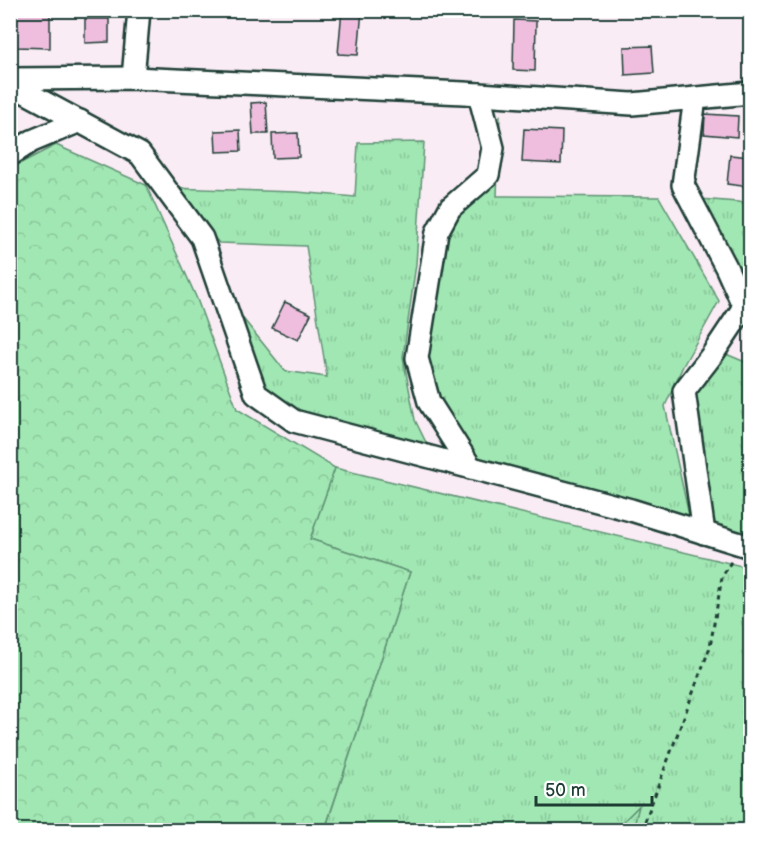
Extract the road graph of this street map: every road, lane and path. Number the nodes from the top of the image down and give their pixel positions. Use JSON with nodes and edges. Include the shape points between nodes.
{"nodes":[{"id":1,"x":138,"y":10,"type":"edge"},
{"id":2,"x":133,"y":78,"type":"junction"},
{"id":3,"x":10,"y":79,"type":"edge"},
{"id":4,"x":10,"y":84,"type":"edge"},
{"id":5,"x":750,"y":93,"type":"edge"},
{"id":6,"x":479,"y":94,"type":"junction"},
{"id":7,"x":694,"y":98,"type":"junction"},
{"id":8,"x":80,"y":121,"type":"junction"},
{"id":9,"x":10,"y":155,"type":"edge"},
{"id":10,"x":471,"y":468,"type":"junction"},
{"id":11,"x":704,"y":532,"type":"junction"},
{"id":12,"x":746,"y":545,"type":"edge"},
{"id":13,"x":644,"y":831,"type":"edge"}],
"edges":[{"from":1,"to":2,"type":"street"},
{"from":2,"to":3,"type":"street"},
{"from":2,"to":6,"type":"street"},
{"from":4,"to":8,"type":"street"},
{"from":5,"to":7,"type":"street"},
{"from":6,"to":7,"type":"street","via":[[632,104]]},
{"from":6,"to":10,"type":"street","via":[[493,148],[488,175],[450,208],[437,232],[417,358],[429,402]]},
{"from":7,"to":11,"type":"street","via":[[683,185],[744,307],[684,392]]},
{"from":8,"to":9,"type":"street"},
{"from":8,"to":10,"type":"street","via":[[140,154],[202,238],[256,394],[294,422]]},
{"from":10,"to":11,"type":"street"},
{"from":11,"to":12,"type":"street"},
{"from":12,"to":13,"type":"path","via":[[722,577],[710,647]]}]}
